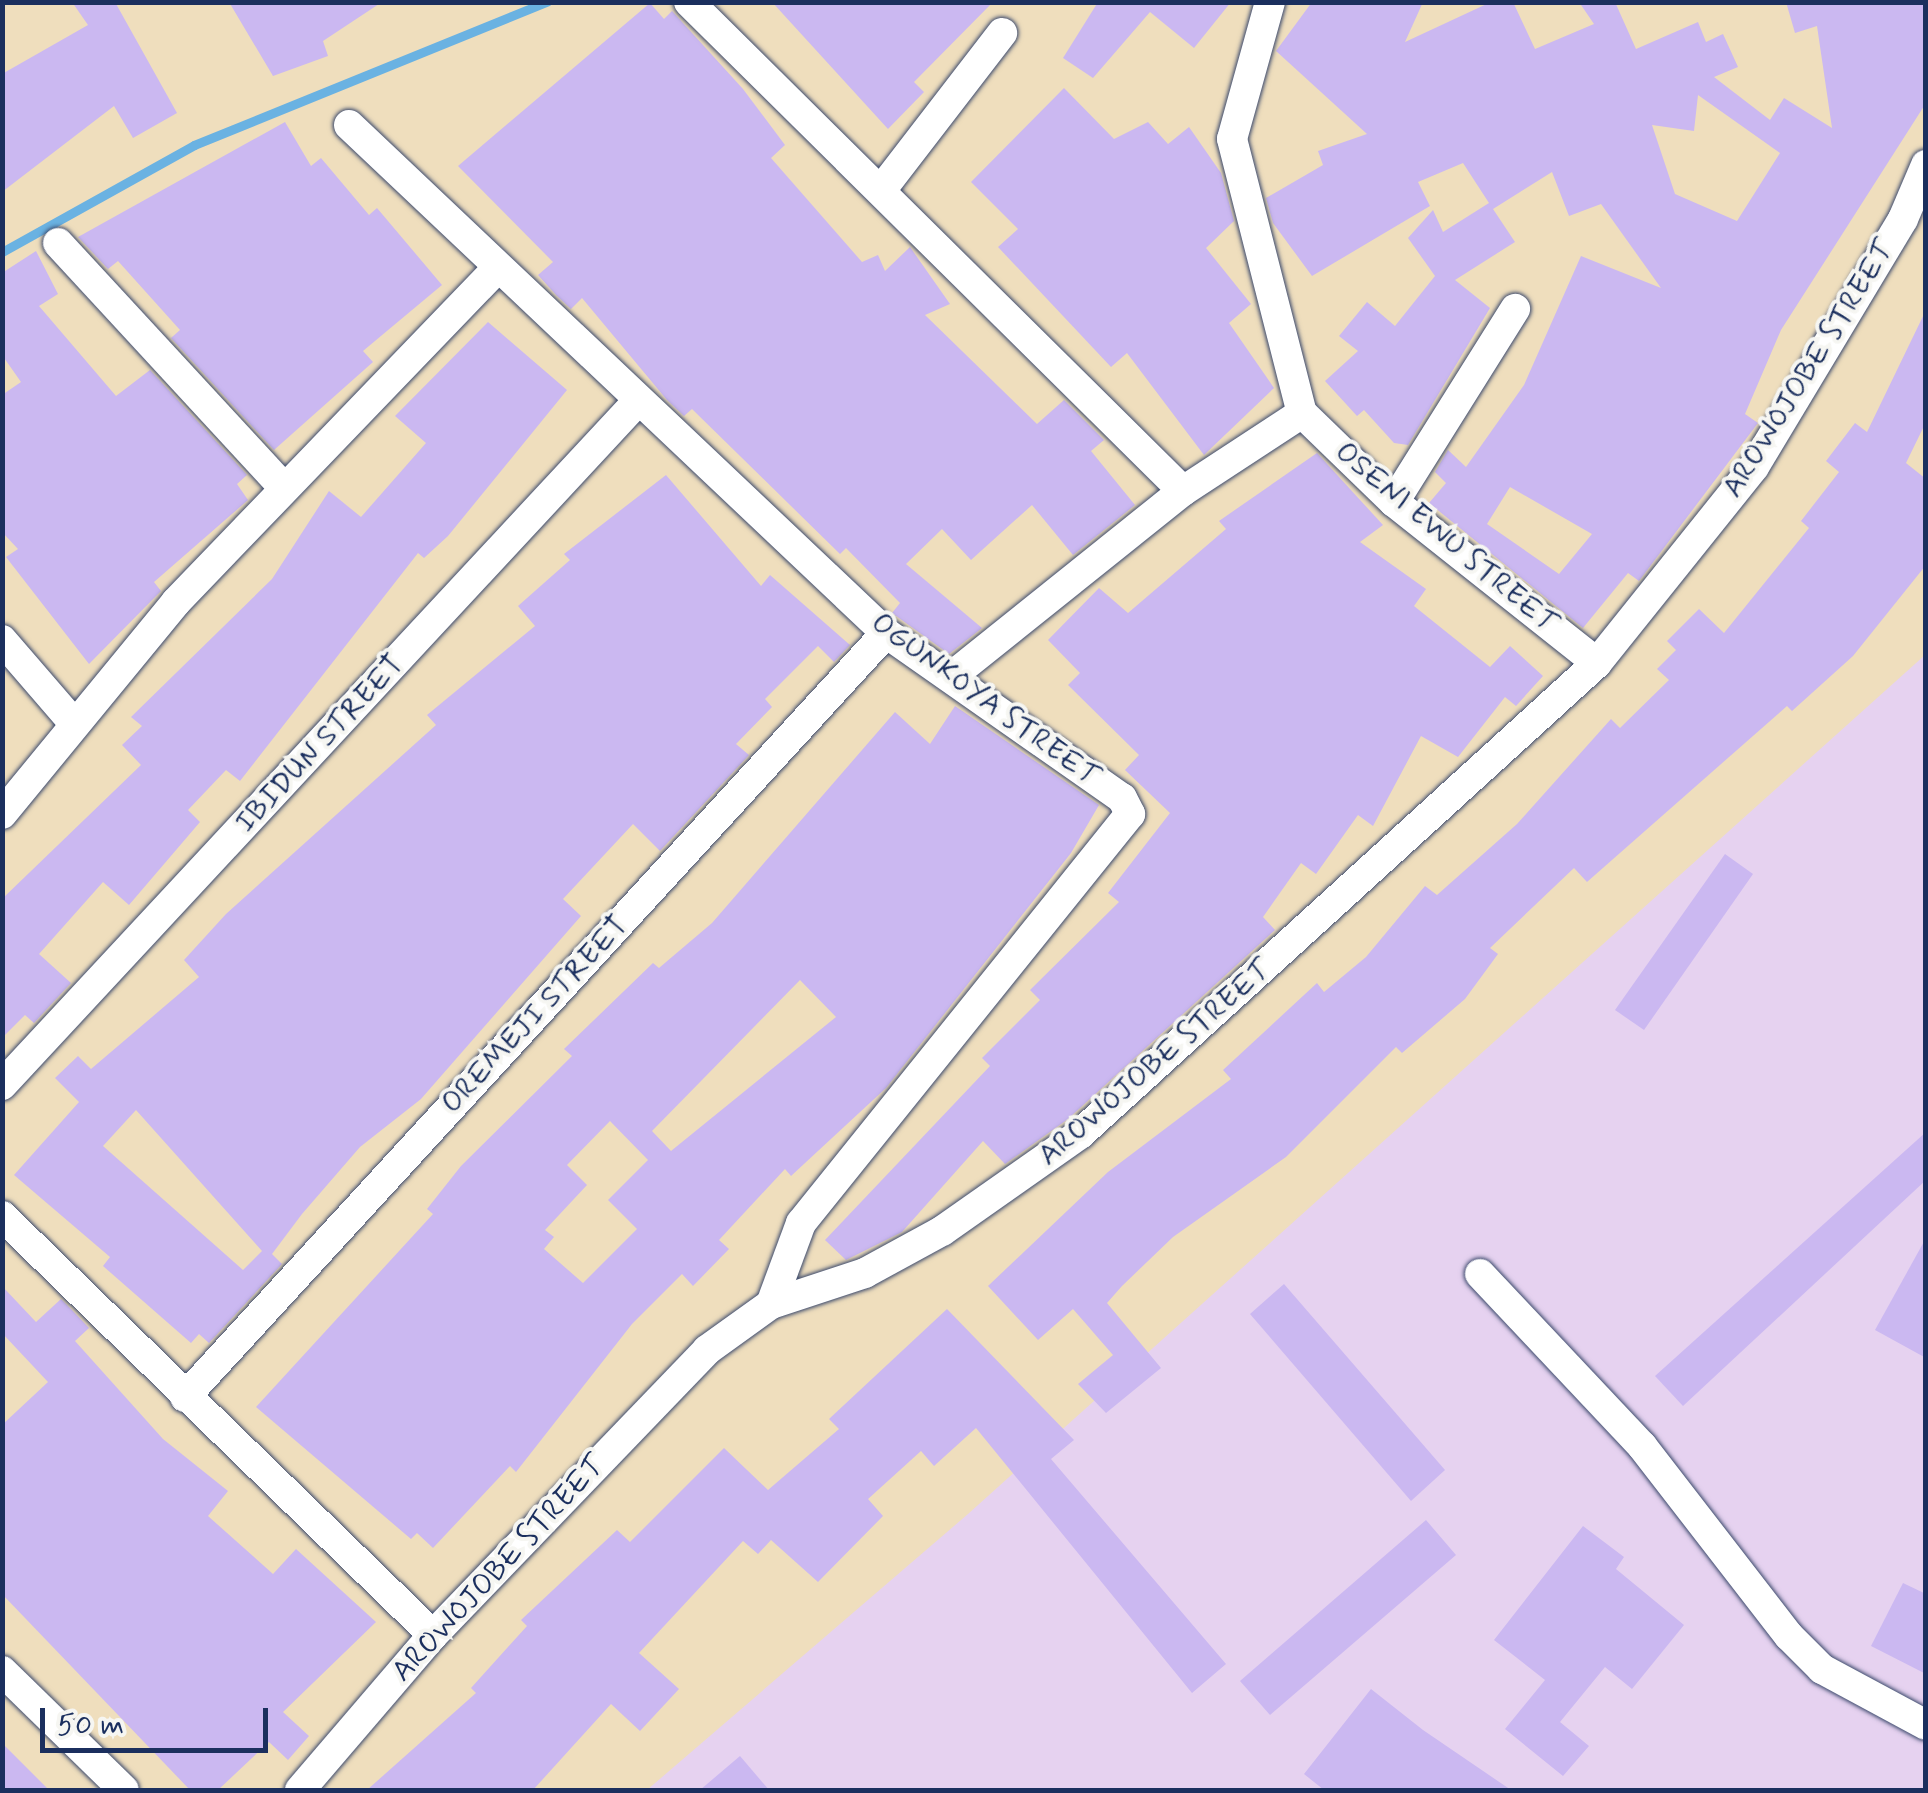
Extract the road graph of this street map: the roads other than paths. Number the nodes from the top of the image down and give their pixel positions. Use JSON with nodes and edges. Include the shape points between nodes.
{"nodes":[{"id":1,"x":689,"y":2,"type":"edge"},
{"id":2,"x":1270,"y":2,"type":"edge"},
{"id":3,"x":1002,"y":34,"type":"dead end"},
{"id":4,"x":349,"y":124,"type":"dead end"},
{"id":5,"x":1926,"y":165,"type":"edge"},
{"id":6,"x":882,"y":189,"type":"junction"},
{"id":7,"x":1914,"y":224,"type":"edge"},
{"id":8,"x":58,"y":243,"type":"dead end"},
{"id":9,"x":496,"y":270,"type":"junction"},
{"id":10,"x":1515,"y":310,"type":"dead end"},
{"id":11,"x":636,"y":402,"type":"junction"},
{"id":12,"x":1302,"y":413,"type":"junction"},
{"id":13,"x":282,"y":486,"type":"junction"},
{"id":14,"x":1183,"y":491,"type":"junction"},
{"id":15,"x":1394,"y":502,"type":"junction"},
{"id":16,"x":886,"y":633,"type":"junction"},
{"id":17,"x":2,"y":640,"type":"edge"},
{"id":18,"x":1597,"y":664,"type":"junction"},
{"id":19,"x":952,"y":676,"type":"junction"},
{"id":20,"x":72,"y":721,"type":"junction"},
{"id":21,"x":2,"y":814,"type":"edge"},
{"id":22,"x":2,"y":1085,"type":"edge"},
{"id":23,"x":2,"y":1216,"type":"edge"},
{"id":24,"x":1480,"y":1274,"type":"dead end"},
{"id":25,"x":771,"y":1304,"type":"junction"},
{"id":26,"x":185,"y":1396,"type":"junction"},
{"id":27,"x":433,"y":1635,"type":"junction"},
{"id":28,"x":2,"y":1671,"type":"edge"},
{"id":29,"x":1926,"y":1724,"type":"edge"},
{"id":30,"x":124,"y":1790,"type":"edge"},
{"id":31,"x":300,"y":1790,"type":"edge"}],
"edges":[{"from":1,"to":6,"type":"street"},
{"from":2,"to":12,"type":"street","via":[[1232,139]]},
{"from":3,"to":6,"type":"street"},
{"from":4,"to":9,"type":"street","name":"OGUNKOYA STREET"},
{"from":5,"to":7,"type":"street","name":"AROWOJOBE STREET"},
{"from":6,"to":14,"type":"street"},
{"from":7,"to":18,"type":"street","name":"AROWOJOBE STREET","via":[[1754,467]]},
{"from":8,"to":13,"type":"street"},
{"from":9,"to":11,"type":"street","name":"OGUNKOYA STREET"},
{"from":9,"to":13,"type":"street"},
{"from":10,"to":15,"type":"street"},
{"from":11,"to":16,"type":"street","name":"OGUNKOYA STREET"},
{"from":11,"to":22,"type":"street","name":"IBIDUN STREET"},
{"from":12,"to":14,"type":"street"},
{"from":12,"to":15,"type":"street","name":"OSENI EWU STREET"},
{"from":13,"to":20,"type":"street"},
{"from":14,"to":19,"type":"street"},
{"from":15,"to":18,"type":"street","name":"OSENI EWU STREET"},
{"from":16,"to":19,"type":"street","name":"OGUNKOYA STREET"},
{"from":16,"to":26,"type":"street","name":"OREMEJI STREET"},
{"from":17,"to":20,"type":"street"},
{"from":18,"to":25,"type":"street","name":"AROWOJOBE STREET","via":[[1080,1134],[942,1231],[865,1273]]},
{"from":19,"to":25,"type":"street","name":"OGUNKOYA STREET","via":[[1122,798],[1130,814],[801,1222]]},
{"from":20,"to":21,"type":"street"},
{"from":23,"to":26,"type":"street"},
{"from":24,"to":29,"type":"street","via":[[1642,1446],[1800,1646],[1822,1668]]},
{"from":25,"to":27,"type":"street","name":"AROWOJOBE STREET","via":[[707,1350]]},
{"from":26,"to":27,"type":"street"},
{"from":27,"to":31,"type":"street","name":"AROWOJOBE STREET"},
{"from":28,"to":30,"type":"street"}]}
